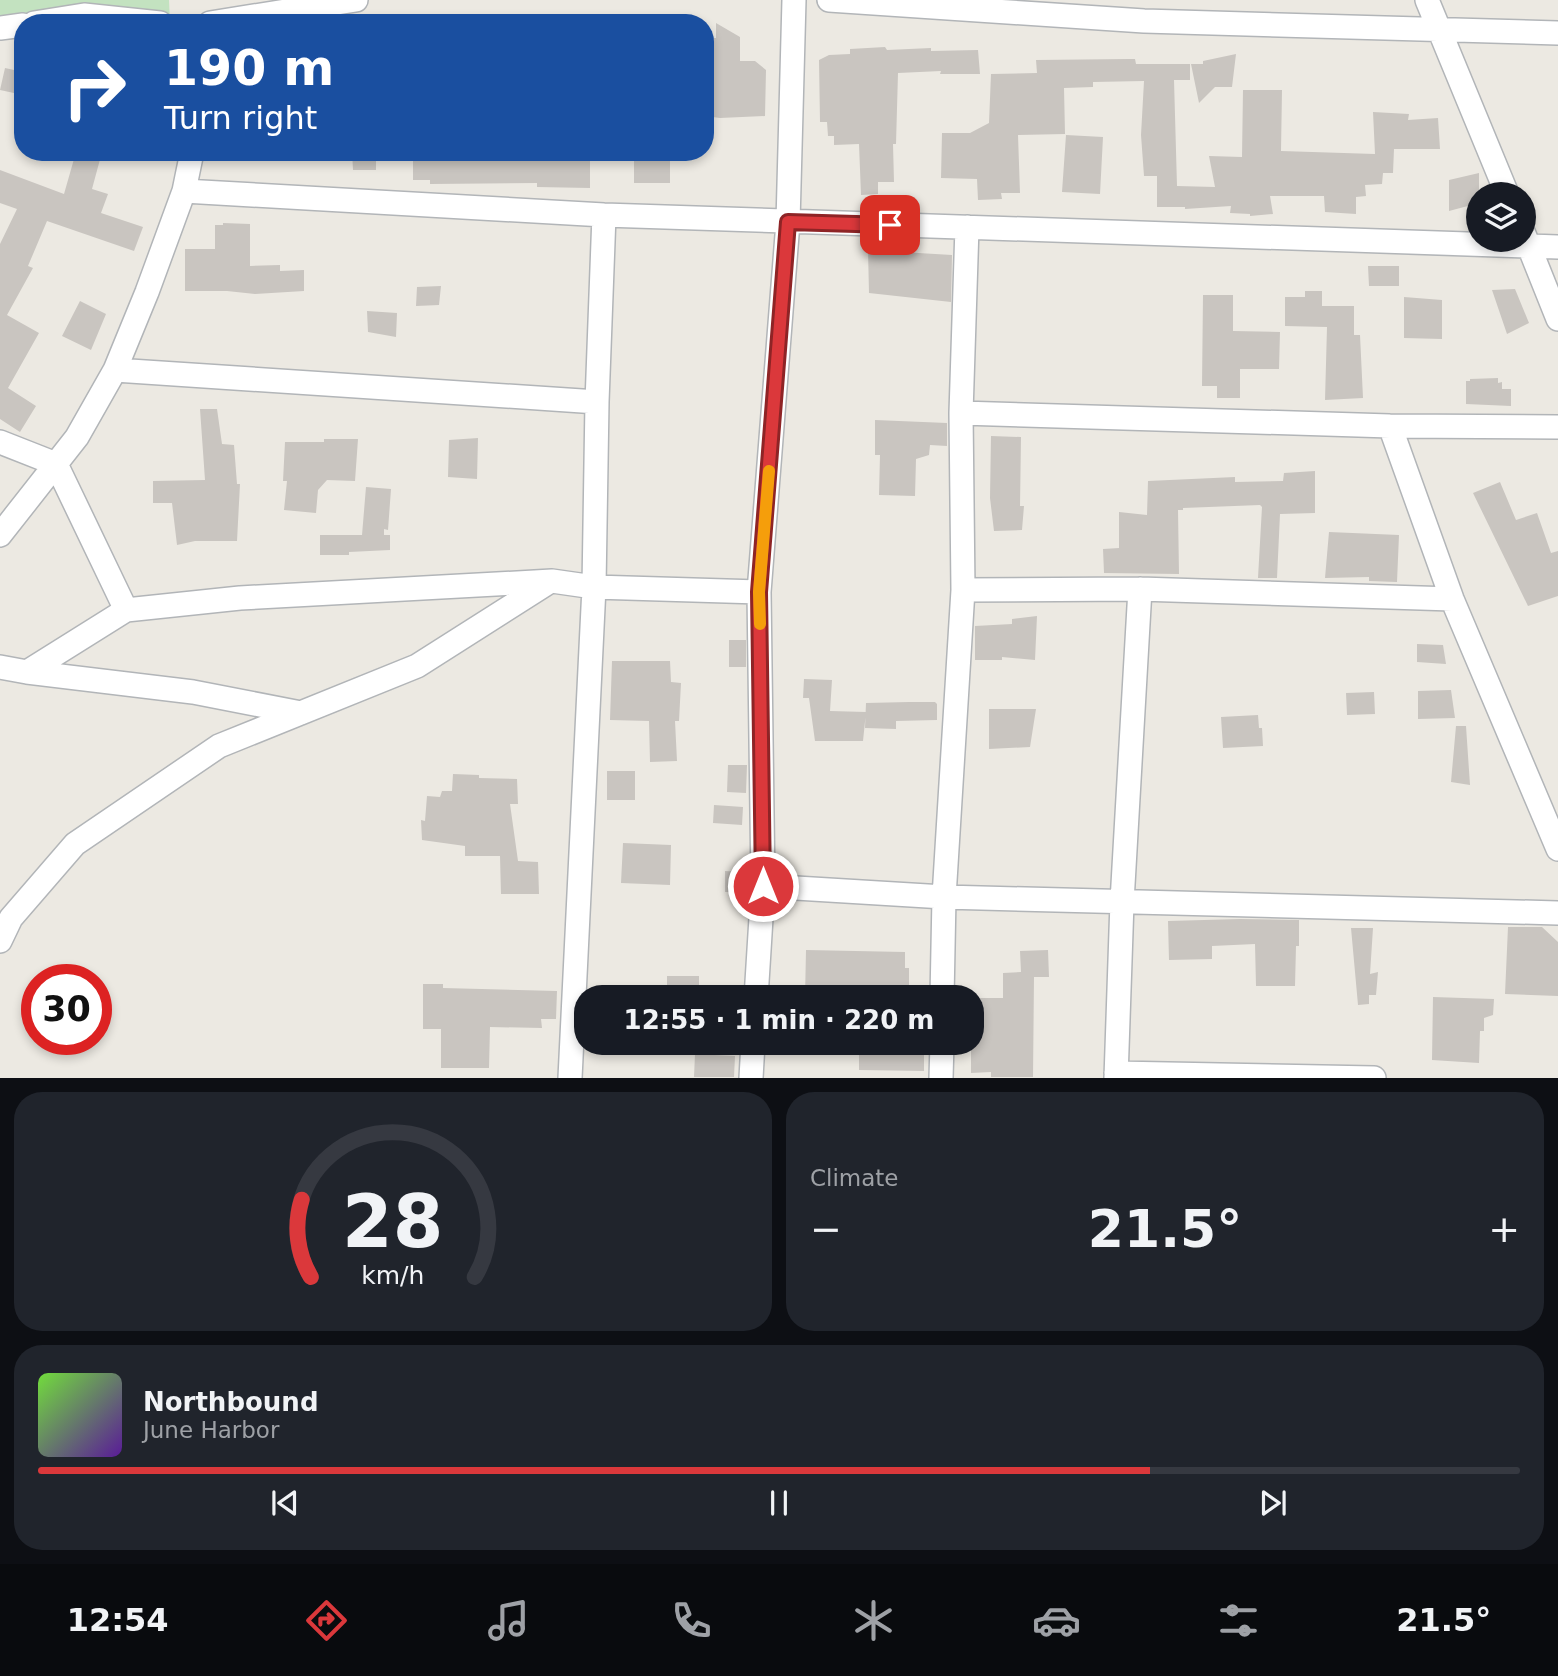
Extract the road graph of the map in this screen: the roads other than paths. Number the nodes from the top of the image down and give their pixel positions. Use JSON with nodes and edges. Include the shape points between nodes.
{"nodes":[{"id":1,"x":356,"y":0,"type":"edge"},
{"id":2,"x":794,"y":0,"type":"edge"},
{"id":3,"x":829,"y":0,"type":"edge"},
{"id":4,"x":1427,"y":0,"type":"edge"},
{"id":5,"x":267,"y":14,"type":"edge"},
{"id":6,"x":1437,"y":28,"type":"junction"},
{"id":7,"x":1558,"y":33,"type":"edge"},
{"id":8,"x":189,"y":161,"type":"edge"},
{"id":9,"x":1502,"y":182,"type":"edge"},
{"id":10,"x":184,"y":191,"type":"junction"},
{"id":11,"x":604,"y":215,"type":"junction"},
{"id":12,"x":788,"y":222,"type":"junction"},
{"id":13,"x":967,"y":228,"type":"junction"},
{"id":14,"x":1466,"y":239,"type":"edge"},
{"id":15,"x":1536,"y":242,"type":"edge"},
{"id":16,"x":1558,"y":247,"type":"edge"},
{"id":17,"x":1532,"y":252,"type":"edge"},
{"id":18,"x":1558,"y":319,"type":"edge"},
{"id":19,"x":115,"y":370,"type":"junction"},
{"id":20,"x":597,"y":402,"type":"junction"},
{"id":21,"x":961,"y":413,"type":"junction"},
{"id":22,"x":1390,"y":426,"type":"junction"},
{"id":23,"x":1558,"y":427,"type":"edge"},
{"id":24,"x":0,"y":442,"type":"edge"},
{"id":25,"x":56,"y":464,"type":"junction"},
{"id":26,"x":0,"y":535,"type":"edge"},
{"id":27,"x":552,"y":581,"type":"junction"},
{"id":28,"x":593,"y":587,"type":"junction"},
{"id":29,"x":1140,"y":589,"type":"junction"},
{"id":30,"x":963,"y":590,"type":"junction"},
{"id":31,"x":759,"y":592,"type":"junction"},
{"id":32,"x":1452,"y":598,"type":"junction"},
{"id":33,"x":126,"y":610,"type":"junction"},
{"id":34,"x":0,"y":667,"type":"edge"},
{"id":35,"x":27,"y":672,"type":"junction"},
{"id":36,"x":301,"y":713,"type":"junction"},
{"id":37,"x":1558,"y":849,"type":"edge"},
{"id":38,"x":763,"y":886,"type":"junction"},
{"id":39,"x":944,"y":897,"type":"junction"},
{"id":40,"x":1122,"y":902,"type":"junction"},
{"id":41,"x":1558,"y":913,"type":"edge"},
{"id":42,"x":0,"y":941,"type":"edge"},
{"id":43,"x":757,"y":985,"type":"edge"},
{"id":44,"x":942,"y":985,"type":"edge"},
{"id":45,"x":752,"y":1055,"type":"edge"},
{"id":46,"x":942,"y":1055,"type":"edge"},
{"id":47,"x":1116,"y":1075,"type":"edge"},
{"id":48,"x":570,"y":1077,"type":"edge"},
{"id":49,"x":751,"y":1077,"type":"edge"},
{"id":50,"x":941,"y":1077,"type":"edge"},
{"id":51,"x":1374,"y":1077,"type":"edge"}],
"edges":[{"from":1,"to":5,"type":"street"},
{"from":2,"to":12,"type":"street"},
{"from":3,"to":6,"type":"street","via":[[1144,21]]},
{"from":4,"to":6,"type":"street"},
{"from":6,"to":7,"type":"street"},
{"from":6,"to":9,"type":"street"},
{"from":8,"to":10,"type":"street"},
{"from":10,"to":11,"type":"street"},
{"from":10,"to":19,"type":"street"},
{"from":11,"to":12,"type":"street"},
{"from":11,"to":20,"type":"street"},
{"from":12,"to":13,"type":"street"},
{"from":12,"to":31,"type":"street"},
{"from":13,"to":14,"type":"street"},
{"from":13,"to":21,"type":"street"},
{"from":15,"to":16,"type":"street"},
{"from":17,"to":18,"type":"street"},
{"from":19,"to":20,"type":"street"},
{"from":19,"to":25,"type":"street"},
{"from":20,"to":28,"type":"street"},
{"from":21,"to":22,"type":"street"},
{"from":21,"to":30,"type":"street"},
{"from":22,"to":23,"type":"street"},
{"from":22,"to":32,"type":"street"},
{"from":24,"to":25,"type":"street"},
{"from":25,"to":26,"type":"street"},
{"from":25,"to":33,"type":"street"},
{"from":27,"to":28,"type":"street"},
{"from":27,"to":33,"type":"street","via":[[240,598]]},
{"from":27,"to":36,"type":"street","via":[[416,666]]},
{"from":28,"to":31,"type":"street"},
{"from":28,"to":48,"type":"street"},
{"from":29,"to":30,"type":"street"},
{"from":29,"to":32,"type":"street"},
{"from":29,"to":40,"type":"street"},
{"from":30,"to":39,"type":"street"},
{"from":31,"to":38,"type":"street"},
{"from":32,"to":37,"type":"street"},
{"from":33,"to":35,"type":"street"},
{"from":34,"to":35,"type":"street"},
{"from":35,"to":36,"type":"street","via":[[193,692]]},
{"from":36,"to":42,"type":"street","via":[[219,746],[75,844],[11,918]]},
{"from":38,"to":39,"type":"street"},
{"from":38,"to":43,"type":"street"},
{"from":39,"to":40,"type":"street"},
{"from":39,"to":44,"type":"street"},
{"from":40,"to":41,"type":"street"},
{"from":40,"to":47,"type":"street"},
{"from":45,"to":49,"type":"street"},
{"from":46,"to":50,"type":"street"},
{"from":47,"to":51,"type":"street"}]}
